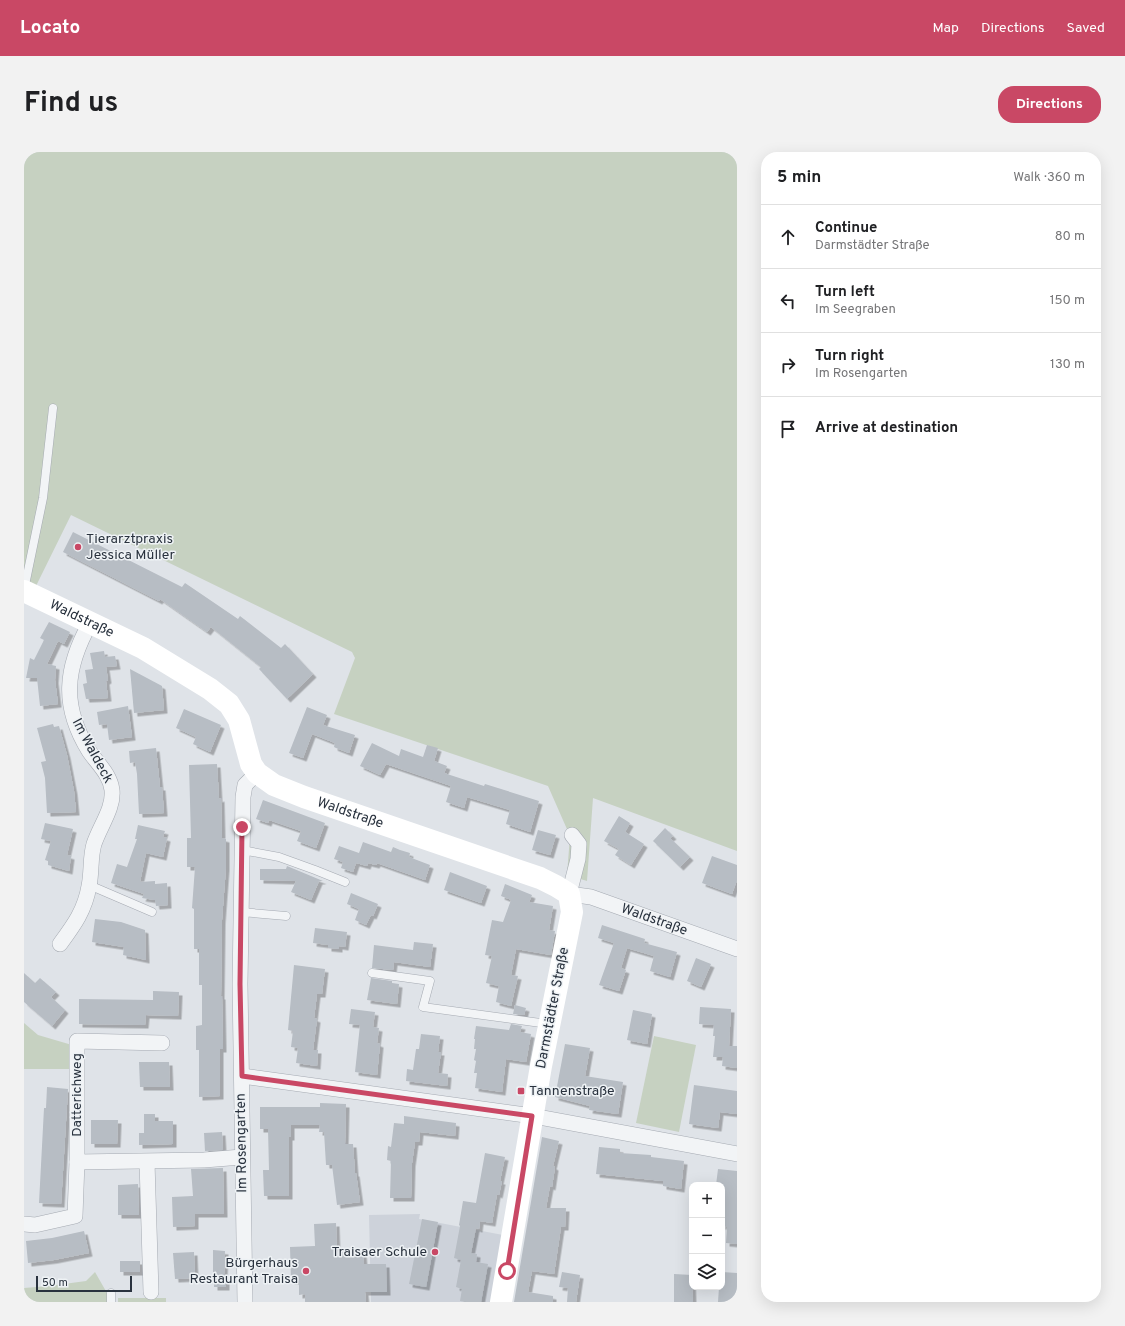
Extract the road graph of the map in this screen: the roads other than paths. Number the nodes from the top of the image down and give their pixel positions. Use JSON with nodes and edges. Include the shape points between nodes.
{"nodes":[{"id":1,"x":53,"y":408,"type":"dead end"},
{"id":2,"x":24,"y":590,"type":"edge"},
{"id":3,"x":90,"y":623,"type":"junction"},
{"id":4,"x":257,"y":773,"type":"junction"},
{"id":5,"x":572,"y":835,"type":"dead end"},
{"id":6,"x":242,"y":850,"type":"junction"},
{"id":7,"x":345,"y":882,"type":"dead end"},
{"id":8,"x":90,"y":885,"type":"junction"},
{"id":9,"x":569,"y":894,"type":"junction"},
{"id":10,"x":152,"y":912,"type":"dead end"},
{"id":11,"x":241,"y":912,"type":"junction"},
{"id":12,"x":286,"y":916,"type":"dead end"},
{"id":13,"x":60,"y":944,"type":"dead end"},
{"id":14,"x":737,"y":949,"type":"edge"},
{"id":15,"x":372,"y":973,"type":"dead end"},
{"id":16,"x":549,"y":1025,"type":"junction"},
{"id":17,"x":162,"y":1043,"type":"dead end"},
{"id":18,"x":242,"y":1076,"type":"junction"},
{"id":19,"x":532,"y":1116,"type":"junction"},
{"id":20,"x":737,"y":1154,"type":"edge"},
{"id":21,"x":242,"y":1157,"type":"junction"},
{"id":22,"x":77,"y":1162,"type":"junction"},
{"id":23,"x":147,"y":1162,"type":"junction"},
{"id":24,"x":24,"y":1224,"type":"edge"},
{"id":25,"x":151,"y":1292,"type":"dead end"},
{"id":26,"x":111,"y":1293,"type":"dead end"},
{"id":27,"x":111,"y":1302,"type":"edge"},
{"id":28,"x":245,"y":1302,"type":"edge"},
{"id":29,"x":501,"y":1302,"type":"edge"}],
"edges":[{"from":1,"to":2,"type":"lane","via":[[43,498]]},
{"from":2,"to":3,"type":"street","name":"Waldstraße"},
{"from":3,"to":4,"type":"street","name":"Waldstraße","via":[[143,648],[210,689],[229,704],[239,720],[251,764]]},
{"from":3,"to":8,"type":"street","name":"Im Waldeck","via":[[72,665],[70,704],[76,727],[105,771],[112,788],[110,808],[94,846]]},
{"from":4,"to":6,"type":"street","name":"Im Rosengarten","via":[[245,786]]},
{"from":4,"to":9,"type":"street","name":"Waldstraße","via":[[274,785],[312,800],[540,878]]},
{"from":5,"to":9,"type":"street","name":"Darmstädter Straße","via":[[578,844],[578,859]]},
{"from":6,"to":7,"type":"lane","via":[[279,857]]},
{"from":6,"to":11,"type":"street","name":"Im Rosengarten"},
{"from":8,"to":10,"type":"lane"},
{"from":8,"to":13,"type":"street","name":"Im Waldeck","via":[[78,919]]},
{"from":9,"to":14,"type":"street","name":"Waldstraße","via":[[591,897]]},
{"from":9,"to":16,"type":"street","name":"Darmstädter Straße","via":[[572,912]]},
{"from":11,"to":12,"type":"lane"},
{"from":11,"to":18,"type":"street","name":"Im Rosengarten"},
{"from":15,"to":16,"type":"lane","via":[[430,981],[423,1007]]},
{"from":16,"to":19,"type":"street","name":"Darmstädter Straße"},
{"from":17,"to":22,"type":"street","name":"Datterichweg","via":[[77,1041]]},
{"from":18,"to":19,"type":"street"},
{"from":18,"to":21,"type":"street","name":"Im Rosengarten"},
{"from":19,"to":20,"type":"street"},
{"from":19,"to":29,"type":"street","name":"Darmstädter Straße"},
{"from":21,"to":23,"type":"street"},
{"from":21,"to":28,"type":"street","name":"Im Rosengarten"},
{"from":22,"to":23,"type":"street"},
{"from":22,"to":24,"type":"street","name":"Datterichweg","via":[[75,1216],[35,1225]]},
{"from":23,"to":25,"type":"street"},
{"from":26,"to":27,"type":"lane"}]}
